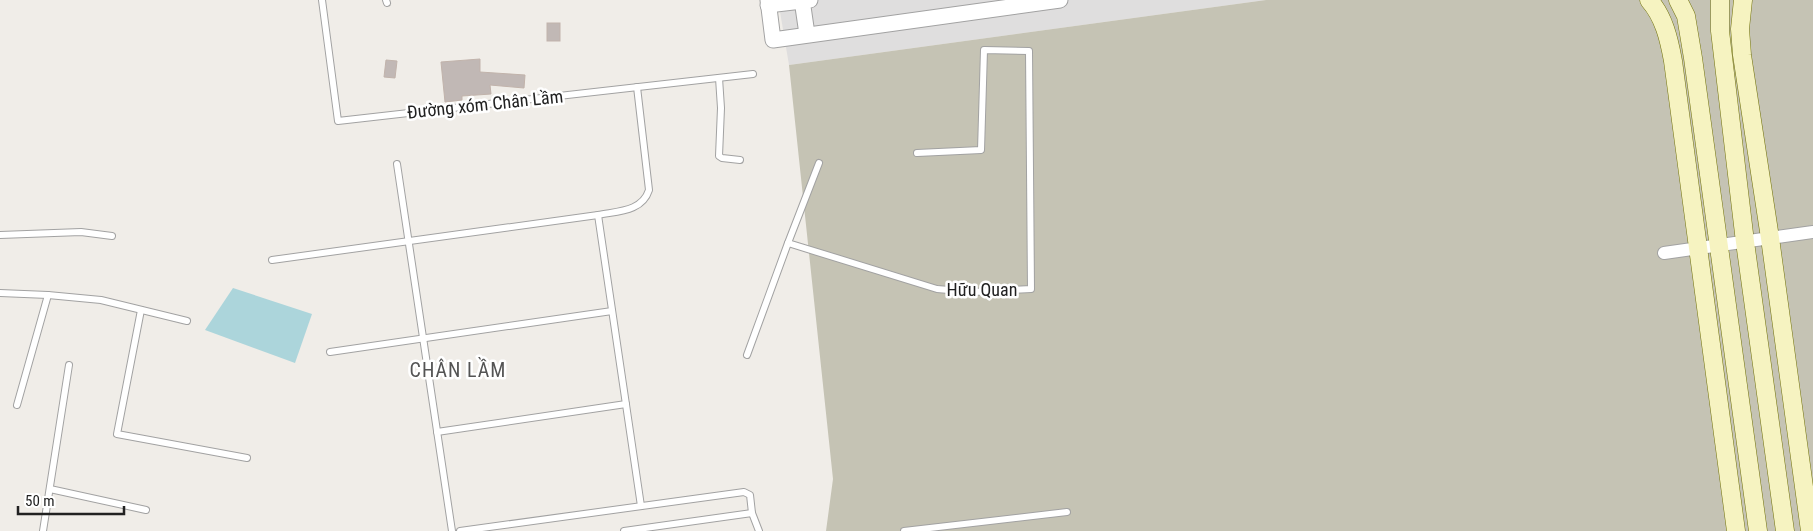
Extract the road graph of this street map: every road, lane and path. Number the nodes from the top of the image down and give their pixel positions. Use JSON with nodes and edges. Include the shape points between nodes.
{"nodes":[{"id":1,"x":322,"y":0,"type":"edge"},
{"id":2,"x":805,"y":0,"type":"edge"},
{"id":3,"x":1060,"y":0,"type":"edge"},
{"id":4,"x":1650,"y":0,"type":"edge"},
{"id":5,"x":1678,"y":0,"type":"edge"},
{"id":6,"x":1720,"y":0,"type":"edge"},
{"id":7,"x":1743,"y":0,"type":"edge"},
{"id":8,"x":768,"y":2,"type":"edge"},
{"id":9,"x":1740,"y":29,"type":"junction"},
{"id":10,"x":1720,"y":31,"type":"junction"},
{"id":11,"x":807,"y":34,"type":"junction"},
{"id":12,"x":1689,"y":35,"type":"junction"},
{"id":13,"x":1669,"y":38,"type":"junction"},
{"id":14,"x":753,"y":74,"type":"dead end"},
{"id":15,"x":719,"y":78,"type":"junction"},
{"id":16,"x":637,"y":87,"type":"junction"},
{"id":17,"x":917,"y":153,"type":"dead end"},
{"id":18,"x":740,"y":160,"type":"dead end"},
{"id":19,"x":818,"y":163,"type":"dead end"},
{"id":20,"x":397,"y":164,"type":"dead end"},
{"id":21,"x":598,"y":216,"type":"junction"},
{"id":22,"x":1813,"y":232,"type":"edge"},
{"id":23,"x":0,"y":235,"type":"edge"},
{"id":24,"x":112,"y":236,"type":"dead end"},
{"id":25,"x":1770,"y":238,"type":"junction"},
{"id":26,"x":408,"y":241,"type":"junction"},
{"id":27,"x":1745,"y":242,"type":"junction"},
{"id":28,"x":788,"y":243,"type":"junction"},
{"id":29,"x":1720,"y":246,"type":"junction"},
{"id":30,"x":1697,"y":249,"type":"junction"},
{"id":31,"x":1664,"y":253,"type":"dead end"},
{"id":32,"x":272,"y":260,"type":"dead end"},
{"id":33,"x":0,"y":293,"type":"edge"},
{"id":34,"x":48,"y":295,"type":"junction"},
{"id":35,"x":141,"y":310,"type":"junction"},
{"id":36,"x":612,"y":311,"type":"junction"},
{"id":37,"x":187,"y":321,"type":"dead end"},
{"id":38,"x":423,"y":339,"type":"junction"},
{"id":39,"x":330,"y":352,"type":"dead end"},
{"id":40,"x":747,"y":355,"type":"dead end"},
{"id":41,"x":69,"y":365,"type":"dead end"},
{"id":42,"x":626,"y":404,"type":"junction"},
{"id":43,"x":17,"y":405,"type":"dead end"},
{"id":44,"x":437,"y":432,"type":"junction"},
{"id":45,"x":247,"y":458,"type":"dead end"},
{"id":46,"x":50,"y":489,"type":"junction"},
{"id":47,"x":641,"y":506,"type":"junction"},
{"id":48,"x":146,"y":510,"type":"dead end"},
{"id":49,"x":1067,"y":512,"type":"dead end"},
{"id":50,"x":752,"y":513,"type":"junction"},
{"id":51,"x":43,"y":531,"type":"edge"},
{"id":52,"x":452,"y":531,"type":"edge"},
{"id":53,"x":460,"y":531,"type":"edge"},
{"id":54,"x":624,"y":531,"type":"edge"},
{"id":55,"x":759,"y":531,"type":"edge"},
{"id":56,"x":904,"y":531,"type":"edge"},
{"id":57,"x":1736,"y":531,"type":"edge"},
{"id":58,"x":1758,"y":531,"type":"edge"},
{"id":59,"x":1785,"y":531,"type":"edge"},
{"id":60,"x":1810,"y":531,"type":"edge"}],
"edges":[{"from":1,"to":16,"type":"lane","name":"Đường xóm Chân Lầm","via":[[338,121]]},
{"from":2,"to":8,"type":"street"},
{"from":2,"to":11,"type":"street"},
{"from":3,"to":11,"type":"street"},
{"from":4,"to":13,"type":"main road"},
{"from":5,"to":12,"type":"main road","via":[[1686,16]]},
{"from":6,"to":10,"type":"main road"},
{"from":7,"to":9,"type":"main road"},
{"from":8,"to":11,"type":"street","via":[[773,40]]},
{"from":9,"to":10,"type":"main road"},
{"from":9,"to":25,"type":"main road"},
{"from":10,"to":27,"type":"main road"},
{"from":12,"to":13,"type":"main road"},
{"from":12,"to":29,"type":"main road"},
{"from":13,"to":30,"type":"main road"},
{"from":14,"to":15,"type":"lane","name":"Đường xóm Chân Lầm"},
{"from":15,"to":16,"type":"lane","name":"Đường xóm Chân Lầm"},
{"from":15,"to":18,"type":"lane","via":[[719,156]]},
{"from":16,"to":21,"type":"lane","via":[[649,190],[647,198],[634,208]]},
{"from":17,"to":28,"type":"lane","name":"Hữu Quan","via":[[981,150],[984,50],[1029,51],[1032,289],[973,292],[937,289]]},
{"from":19,"to":28,"type":"lane"},
{"from":20,"to":26,"type":"lane"},
{"from":21,"to":26,"type":"lane"},
{"from":21,"to":36,"type":"lane"},
{"from":22,"to":25,"type":"street"},
{"from":23,"to":24,"type":"lane","via":[[81,232]]},
{"from":25,"to":27,"type":"street"},
{"from":25,"to":60,"type":"main road"},
{"from":26,"to":32,"type":"lane"},
{"from":26,"to":38,"type":"lane"},
{"from":27,"to":29,"type":"street"},
{"from":27,"to":59,"type":"main road"},
{"from":28,"to":40,"type":"lane"},
{"from":29,"to":30,"type":"street"},
{"from":29,"to":58,"type":"main road"},
{"from":30,"to":31,"type":"street"},
{"from":30,"to":57,"type":"main road"},
{"from":33,"to":34,"type":"lane"},
{"from":34,"to":35,"type":"lane","via":[[101,300]]},
{"from":34,"to":43,"type":"lane"},
{"from":35,"to":37,"type":"lane"},
{"from":35,"to":45,"type":"lane","via":[[117,434]]},
{"from":36,"to":38,"type":"lane"},
{"from":36,"to":42,"type":"lane"},
{"from":38,"to":39,"type":"lane"},
{"from":38,"to":44,"type":"lane"},
{"from":41,"to":46,"type":"lane"},
{"from":42,"to":44,"type":"lane"},
{"from":42,"to":47,"type":"lane"},
{"from":44,"to":52,"type":"lane"},
{"from":46,"to":48,"type":"lane"},
{"from":46,"to":51,"type":"lane"},
{"from":47,"to":50,"type":"lane","via":[[744,492],[750,495]]},
{"from":47,"to":53,"type":"lane"},
{"from":49,"to":56,"type":"lane"},
{"from":50,"to":54,"type":"lane"},
{"from":50,"to":55,"type":"lane"}]}
